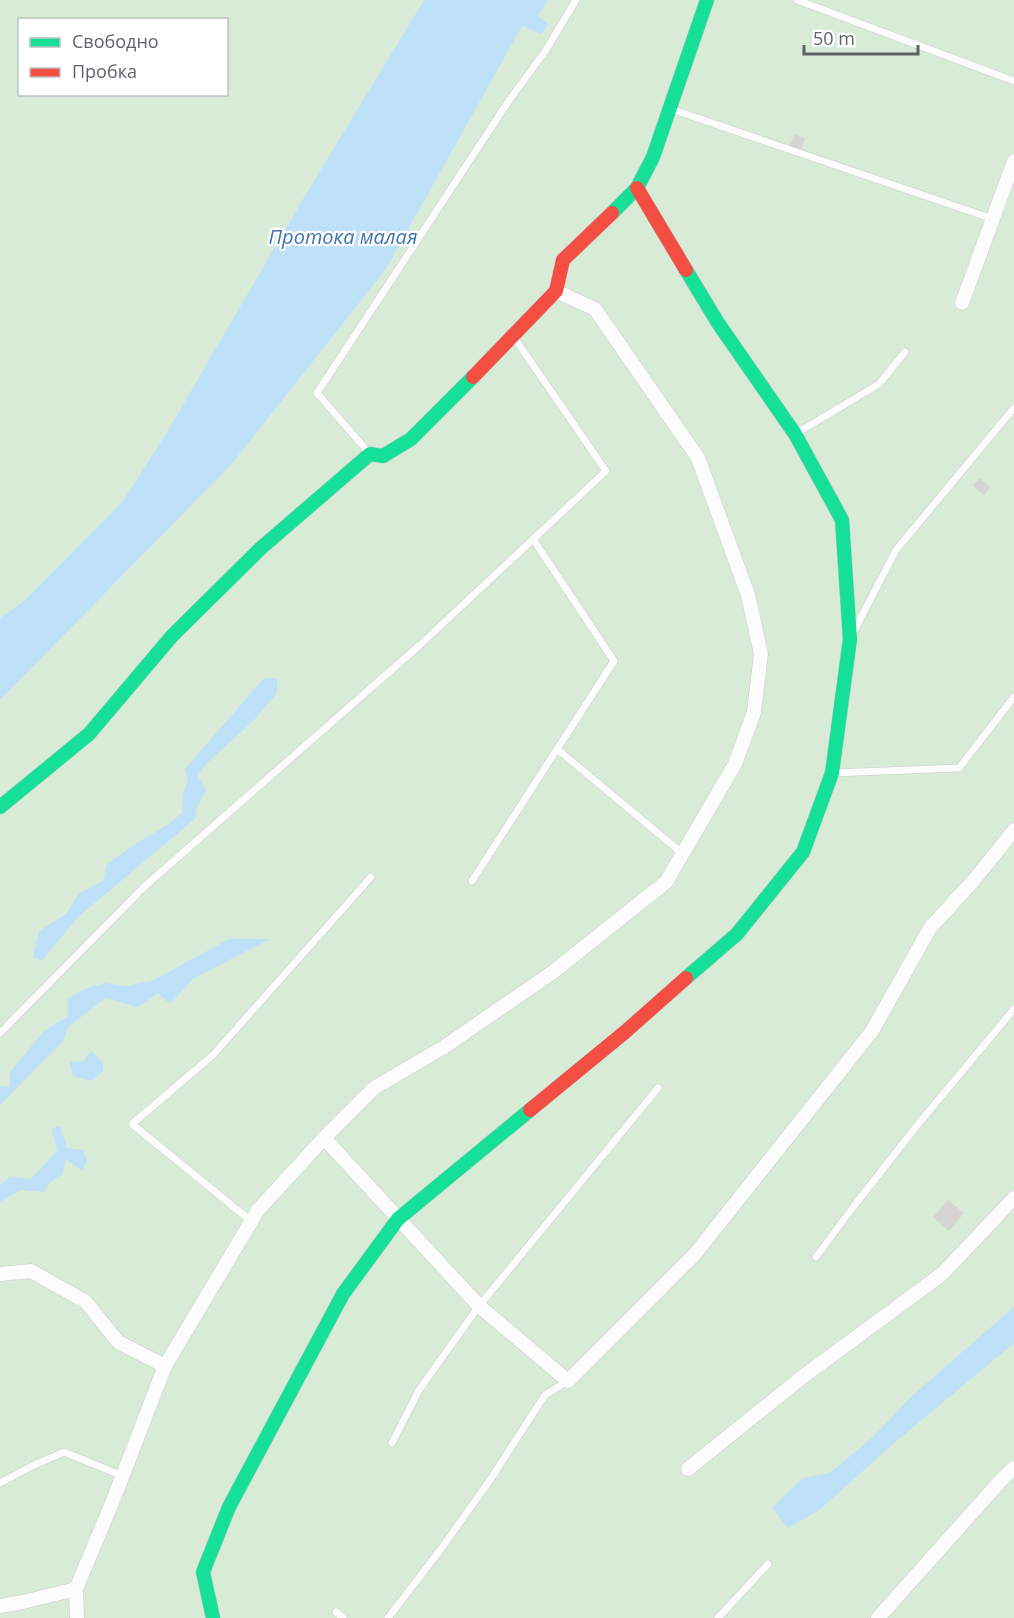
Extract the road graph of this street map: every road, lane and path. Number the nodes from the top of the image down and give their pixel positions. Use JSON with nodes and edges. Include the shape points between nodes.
{"nodes":[{"id":1,"x":576,"y":0,"type":"edge"},
{"id":2,"x":707,"y":0,"type":"edge"},
{"id":3,"x":798,"y":0,"type":"edge"},
{"id":4,"x":1014,"y":81,"type":"edge"},
{"id":5,"x":671,"y":109,"type":"junction"},
{"id":6,"x":1014,"y":161,"type":"edge"},
{"id":7,"x":637,"y":188,"type":"junction"},
{"id":8,"x":993,"y":219,"type":"junction"},
{"id":9,"x":556,"y":291,"type":"junction"},
{"id":10,"x":962,"y":303,"type":"dead end"},
{"id":11,"x":513,"y":336,"type":"junction"},
{"id":12,"x":905,"y":352,"type":"dead end"},
{"id":13,"x":1014,"y":408,"type":"edge"},
{"id":14,"x":795,"y":434,"type":"junction"},
{"id":15,"x":370,"y":454,"type":"junction"},
{"id":16,"x":533,"y":539,"type":"junction"},
{"id":17,"x":850,"y":639,"type":"junction"},
{"id":18,"x":1014,"y":697,"type":"edge"},
{"id":19,"x":557,"y":749,"type":"junction"},
{"id":20,"x":832,"y":773,"type":"junction"},
{"id":21,"x":0,"y":807,"type":"edge"},
{"id":22,"x":1014,"y":830,"type":"edge"},
{"id":23,"x":683,"y":854,"type":"junction"},
{"id":24,"x":371,"y":877,"type":"dead end"},
{"id":25,"x":472,"y":881,"type":"dead end"},
{"id":26,"x":1014,"y":1009,"type":"edge"},
{"id":27,"x":0,"y":1033,"type":"edge"},
{"id":28,"x":658,"y":1088,"type":"dead end"},
{"id":29,"x":324,"y":1138,"type":"junction"},
{"id":30,"x":1014,"y":1198,"type":"edge"},
{"id":31,"x":398,"y":1218,"type":"junction"},
{"id":32,"x":251,"y":1221,"type":"junction"},
{"id":33,"x":816,"y":1257,"type":"dead end"},
{"id":34,"x":0,"y":1274,"type":"edge"},
{"id":35,"x":479,"y":1306,"type":"junction"},
{"id":36,"x":165,"y":1366,"type":"junction"},
{"id":37,"x":568,"y":1381,"type":"junction"},
{"id":38,"x":392,"y":1443,"type":"dead end"},
{"id":39,"x":1014,"y":1468,"type":"edge"},
{"id":40,"x":688,"y":1469,"type":"dead end"},
{"id":41,"x":123,"y":1476,"type":"junction"},
{"id":42,"x":0,"y":1483,"type":"edge"},
{"id":43,"x":768,"y":1564,"type":"dead end"},
{"id":44,"x":76,"y":1589,"type":"junction"},
{"id":45,"x":0,"y":1606,"type":"edge"},
{"id":46,"x":336,"y":1612,"type":"dead end"},
{"id":47,"x":77,"y":1618,"type":"edge"},
{"id":48,"x":213,"y":1618,"type":"edge"},
{"id":49,"x":343,"y":1618,"type":"edge"},
{"id":50,"x":388,"y":1618,"type":"edge"},
{"id":51,"x":718,"y":1618,"type":"edge"},
{"id":52,"x":878,"y":1618,"type":"edge"}],
"edges":[{"from":1,"to":15,"type":"lane","via":[[317,393]]},
{"from":2,"to":5,"type":"street"},
{"from":3,"to":4,"type":"lane"},
{"from":5,"to":7,"type":"street"},
{"from":5,"to":8,"type":"lane"},
{"from":6,"to":8,"type":"street"},
{"from":7,"to":9,"type":"street","via":[[563,260]]},
{"from":7,"to":14,"type":"street","via":[[718,323]]},
{"from":8,"to":10,"type":"street"},
{"from":9,"to":11,"type":"street"},
{"from":9,"to":23,"type":"street","via":[[595,309],[698,458],[748,595],[761,654],[754,712],[735,764]]},
{"from":11,"to":15,"type":"street","via":[[411,439],[382,456]]},
{"from":11,"to":16,"type":"lane","via":[[606,471]]},
{"from":12,"to":14,"type":"lane","via":[[879,384]]},
{"from":13,"to":17,"type":"lane","via":[[896,550]]},
{"from":14,"to":17,"type":"street","via":[[842,520]]},
{"from":15,"to":21,"type":"street","via":[[261,548],[172,636],[89,734]]},
{"from":16,"to":19,"type":"lane","via":[[614,661]]},
{"from":16,"to":27,"type":"lane","via":[[412,652],[144,887]]},
{"from":17,"to":20,"type":"street"},
{"from":18,"to":20,"type":"lane","via":[[959,768]]},
{"from":19,"to":23,"type":"lane"},
{"from":19,"to":25,"type":"lane"},
{"from":20,"to":31,"type":"street","via":[[802,852],[737,934],[625,1032]]},
{"from":22,"to":37,"type":"street","via":[[930,928],[872,1032],[695,1254]]},
{"from":23,"to":29,"type":"street","via":[[666,882],[554,972],[444,1047],[374,1088]]},
{"from":24,"to":32,"type":"lane","via":[[213,1055],[132,1124]]},
{"from":26,"to":33,"type":"lane","via":[[919,1123]]},
{"from":28,"to":35,"type":"lane"},
{"from":29,"to":31,"type":"street"},
{"from":29,"to":32,"type":"street"},
{"from":30,"to":40,"type":"street","via":[[942,1274],[801,1378]]},
{"from":31,"to":35,"type":"street"},
{"from":31,"to":48,"type":"street","via":[[344,1294],[228,1507],[203,1572]]},
{"from":32,"to":36,"type":"street"},
{"from":34,"to":36,"type":"street","via":[[31,1271],[86,1302],[118,1342]]},
{"from":35,"to":37,"type":"street"},
{"from":35,"to":38,"type":"lane","via":[[419,1390]]},
{"from":36,"to":41,"type":"street"},
{"from":37,"to":50,"type":"lane","via":[[545,1395],[490,1480]]},
{"from":39,"to":52,"type":"street"},
{"from":41,"to":42,"type":"lane","via":[[64,1452]]},
{"from":41,"to":44,"type":"street"},
{"from":43,"to":51,"type":"lane"},
{"from":44,"to":45,"type":"street"},
{"from":44,"to":47,"type":"street"},
{"from":46,"to":49,"type":"lane"}]}
